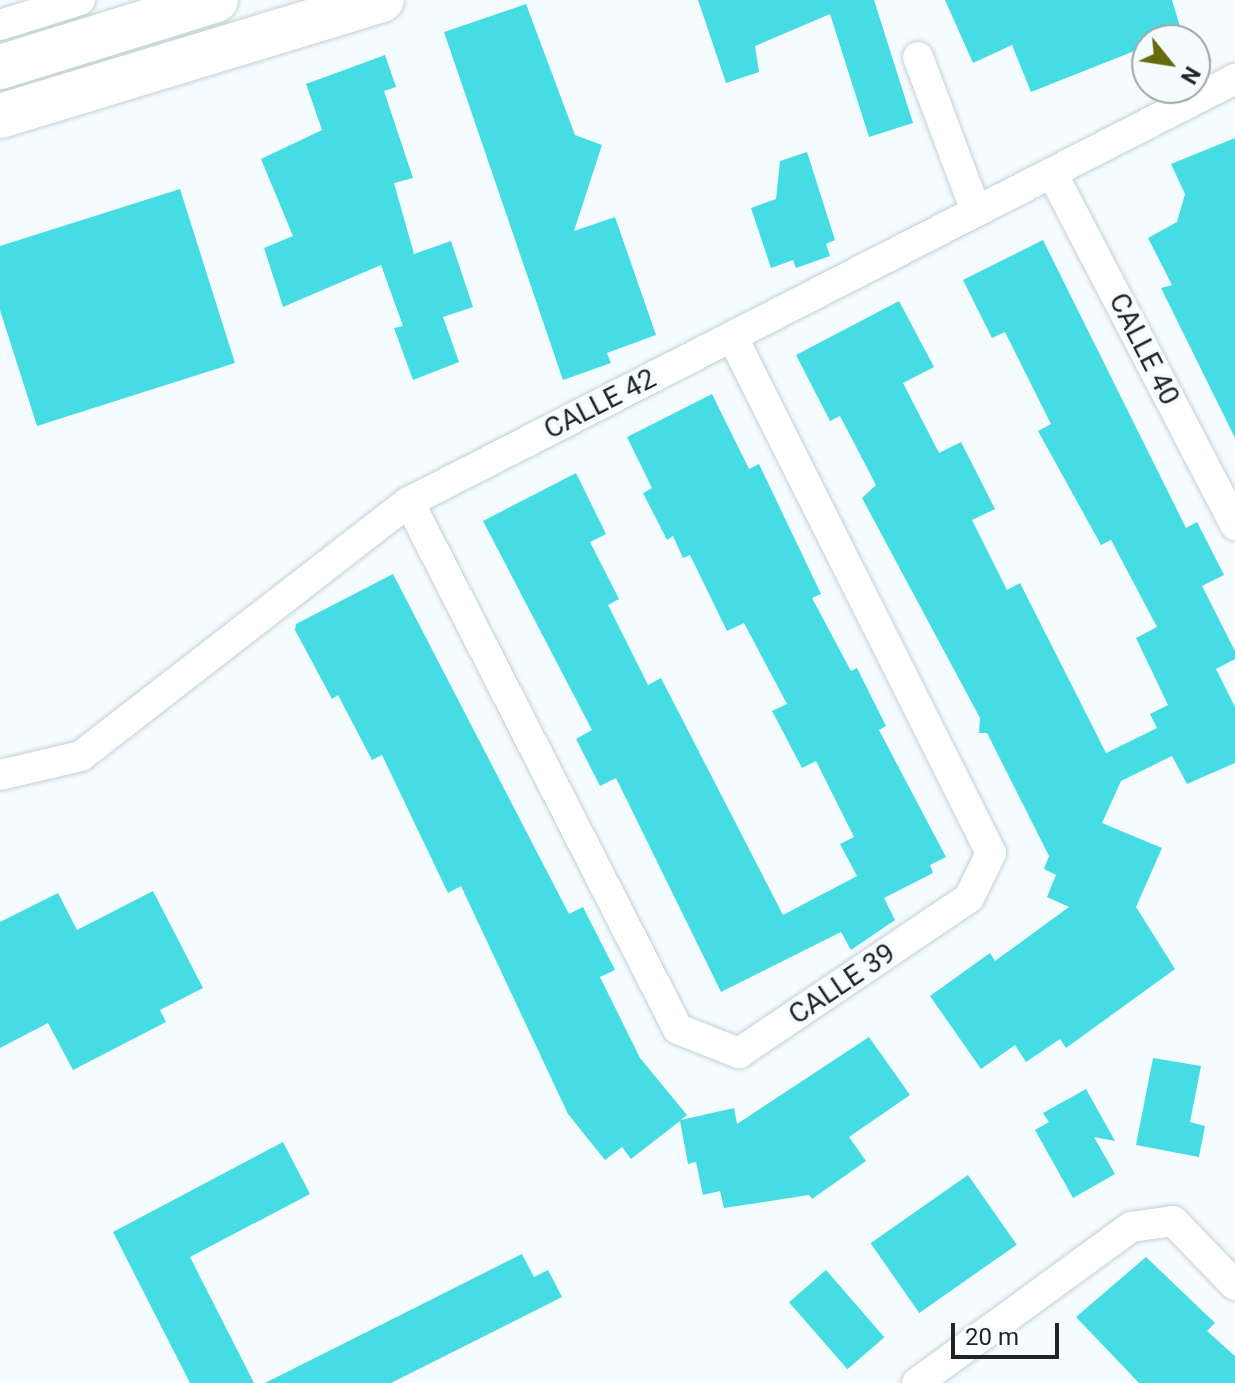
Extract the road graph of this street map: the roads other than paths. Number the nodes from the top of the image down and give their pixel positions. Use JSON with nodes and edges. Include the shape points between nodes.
{"nodes":[{"id":1,"x":80,"y":0,"type":"edge"},
{"id":2,"x":216,"y":0,"type":"edge"},
{"id":3,"x":382,"y":0,"type":"edge"},
{"id":4,"x":0,"y":25,"type":"edge"},
{"id":5,"x":918,"y":57,"type":"dead end"},
{"id":6,"x":0,"y":67,"type":"edge"},
{"id":7,"x":1235,"y":79,"type":"edge"},
{"id":8,"x":0,"y":116,"type":"edge"},
{"id":9,"x":1052,"y":173,"type":"junction"},
{"id":10,"x":976,"y":211,"type":"junction"},
{"id":11,"x":732,"y":336,"type":"junction"},
{"id":12,"x":409,"y":502,"type":"junction"},
{"id":13,"x":1235,"y":525,"type":"edge"},
{"id":14,"x":0,"y":775,"type":"edge"},
{"id":15,"x":1235,"y":1285,"type":"edge"},
{"id":16,"x":917,"y":1383,"type":"edge"}],
"edges":[{"from":1,"to":4,"type":"street"},
{"from":2,"to":6,"type":"main road"},
{"from":3,"to":8,"type":"main road"},
{"from":5,"to":10,"type":"street"},
{"from":7,"to":9,"type":"street","name":"CALLE 42"},
{"from":9,"to":10,"type":"street","name":"CALLE 42"},
{"from":9,"to":13,"type":"street","name":"CALLE 40"},
{"from":10,"to":11,"type":"street","name":"CALLE 42"},
{"from":11,"to":12,"type":"street","name":"CALLE 42"},
{"from":11,"to":12,"type":"street","name":"CALLE 39","via":[[991,853],[969,898],[739,1053],[678,1029]]},
{"from":12,"to":14,"type":"street","name":"CALLE 42","via":[[81,756]]},
{"from":15,"to":16,"type":"street","via":[[1173,1221],[1131,1227]]}]}
